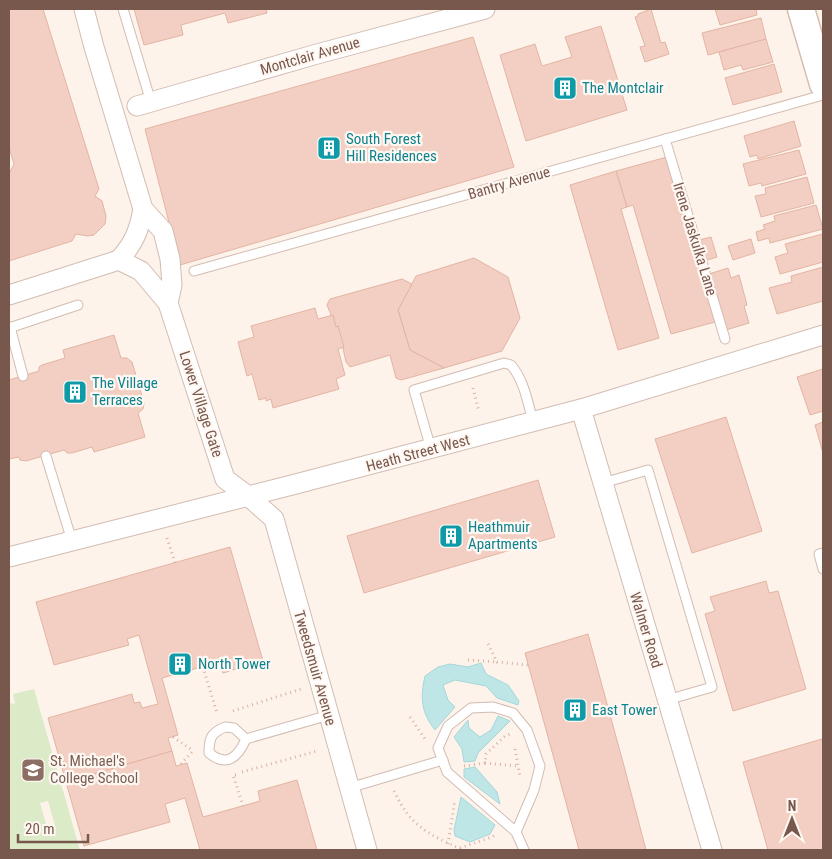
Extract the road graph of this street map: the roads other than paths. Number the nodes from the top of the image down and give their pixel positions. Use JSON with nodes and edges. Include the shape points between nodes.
{"nodes":[{"id":1,"x":84,"y":9,"type":"edge"},
{"id":2,"x":123,"y":9,"type":"edge"},
{"id":3,"x":484,"y":9,"type":"edge"},
{"id":4,"x":801,"y":9,"type":"edge"},
{"id":5,"x":823,"y":84,"type":"edge"},
{"id":6,"x":823,"y":95,"type":"edge"},
{"id":7,"x":144,"y":104,"type":"joint"},
{"id":8,"x":665,"y":139,"type":"junction"},
{"id":9,"x":143,"y":209,"type":"junction"},
{"id":10,"x":119,"y":260,"type":"junction"},
{"id":11,"x":194,"y":271,"type":"dead end"},
{"id":12,"x":9,"y":295,"type":"edge"},
{"id":13,"x":168,"y":303,"type":"junction"},
{"id":14,"x":78,"y":305,"type":"dead end"},
{"id":15,"x":9,"y":328,"type":"edge"},
{"id":16,"x":823,"y":335,"type":"edge"},
{"id":17,"x":725,"y":339,"type":"dead end"},
{"id":18,"x":23,"y":376,"type":"dead end"},
{"id":19,"x":580,"y":410,"type":"junction"},
{"id":20,"x":533,"y":422,"type":"junction"},
{"id":21,"x":431,"y":449,"type":"junction"},
{"id":22,"x":46,"y":456,"type":"dead end"},
{"id":23,"x":603,"y":483,"type":"junction"},
{"id":24,"x":248,"y":496,"type":"junction"},
{"id":25,"x":72,"y":541,"type":"junction"},
{"id":26,"x":823,"y":553,"type":"edge"},
{"id":27,"x":9,"y":556,"type":"edge"},
{"id":28,"x":823,"y":569,"type":"edge"},
{"id":29,"x":667,"y":700,"type":"junction"},
{"id":30,"x":329,"y":715,"type":"junction"},
{"id":31,"x":246,"y":739,"type":"dead end"},
{"id":32,"x":443,"y":760,"type":"junction"},
{"id":33,"x":349,"y":788,"type":"junction"},
{"id":34,"x":516,"y":832,"type":"junction"},
{"id":35,"x":367,"y":850,"type":"edge"},
{"id":36,"x":524,"y":850,"type":"edge"},
{"id":37,"x":712,"y":850,"type":"edge"}],
"edges":[{"from":1,"to":9,"type":"street","name":"Lower Village Gate"},
{"from":2,"to":7,"type":"lane"},
{"from":3,"to":7,"type":"street","name":"Montclair Avenue"},
{"from":4,"to":5,"type":"street"},
{"from":6,"to":8,"type":"lane","name":"Bantry Avenue"},
{"from":8,"to":11,"type":"lane","name":"Bantry Avenue"},
{"from":8,"to":17,"type":"lane","name":"Irene Jaskulka Lane"},
{"from":9,"to":10,"type":"street","name":"Lower Village Gate","via":[[139,230]]},
{"from":9,"to":13,"type":"street","name":"Lower Village Gate","via":[[163,231],[172,285]]},
{"from":10,"to":12,"type":"street"},
{"from":10,"to":13,"type":"street","name":"Lower Village Gate","via":[[141,271]]},
{"from":13,"to":24,"type":"street","name":"Lower Village Gate","via":[[225,479]]},
{"from":14,"to":15,"type":"lane"},
{"from":15,"to":18,"type":"lane"},
{"from":16,"to":19,"type":"street","name":"Heath Street West"},
{"from":19,"to":20,"type":"street","name":"Heath Street West"},
{"from":19,"to":23,"type":"street","name":"Walmer Road"},
{"from":20,"to":21,"type":"street","name":"Heath Street West"},
{"from":20,"to":21,"type":"lane","via":[[516,371],[511,364],[504,363],[414,390]]},
{"from":21,"to":24,"type":"street","name":"Heath Street West"},
{"from":22,"to":25,"type":"lane"},
{"from":23,"to":29,"type":"street","name":"Walmer Road"},
{"from":23,"to":29,"type":"lane","via":[[648,470],[672,551],[712,687]]},
{"from":24,"to":25,"type":"street","name":"Heath Street West"},
{"from":24,"to":30,"type":"street","name":"Tweedsmuir Avenue","via":[[274,519]]},
{"from":25,"to":27,"type":"street","name":"Heath Street West"},
{"from":26,"to":28,"type":"lane","via":[[819,554]]},
{"from":29,"to":37,"type":"street","name":"Walmer Road"},
{"from":30,"to":31,"type":"lane"},
{"from":30,"to":33,"type":"street","name":"Tweedsmuir Avenue"},
{"from":32,"to":33,"type":"lane"},
{"from":32,"to":34,"type":"lane","via":[[447,772]]},
{"from":32,"to":34,"type":"lane","via":[[438,748],[448,726],[471,708],[493,707],[513,713],[527,730],[540,766],[534,790]]},
{"from":33,"to":35,"type":"street","name":"Tweedsmuir Avenue"},
{"from":34,"to":36,"type":"lane"}]}
